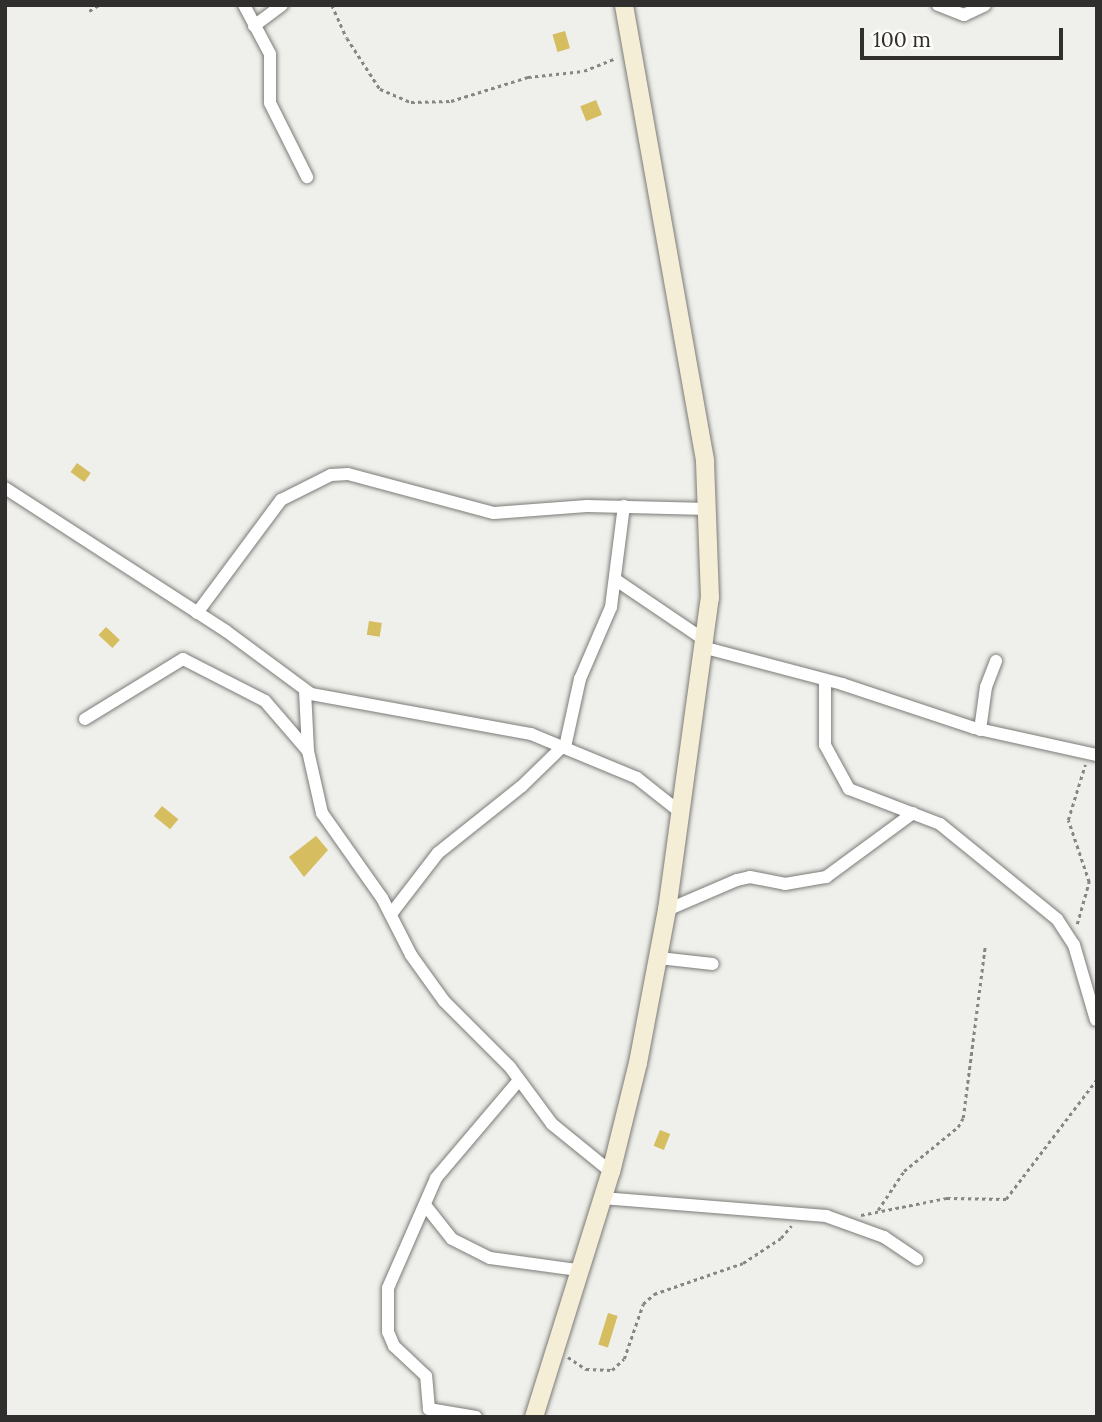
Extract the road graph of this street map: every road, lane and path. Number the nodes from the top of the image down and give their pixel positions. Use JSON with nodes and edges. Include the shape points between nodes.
{"nodes":[{"id":1,"x":99,"y":5,"type":"edge"},
{"id":2,"x":244,"y":5,"type":"edge"},
{"id":3,"x":282,"y":5,"type":"edge"},
{"id":4,"x":332,"y":5,"type":"edge"},
{"id":5,"x":624,"y":5,"type":"edge"},
{"id":6,"x":937,"y":5,"type":"edge"},
{"id":7,"x":985,"y":5,"type":"edge"},
{"id":8,"x":89,"y":11,"type":"dead end"},
{"id":9,"x":254,"y":26,"type":"junction"},
{"id":10,"x":630,"y":53,"type":"junction"},
{"id":11,"x":307,"y":177,"type":"dead end"},
{"id":12,"x":5,"y":488,"type":"edge"},
{"id":13,"x":624,"y":506,"type":"junction"},
{"id":14,"x":709,"y":509,"type":"junction"},
{"id":15,"x":616,"y":580,"type":"junction"},
{"id":16,"x":197,"y":613,"type":"junction"},
{"id":17,"x":706,"y":645,"type":"junction"},
{"id":18,"x":996,"y":661,"type":"dead end"},
{"id":19,"x":825,"y":680,"type":"junction"},
{"id":20,"x":305,"y":691,"type":"junction"},
{"id":21,"x":85,"y":719,"type":"dead end"},
{"id":22,"x":980,"y":730,"type":"junction"},
{"id":23,"x":564,"y":747,"type":"junction"},
{"id":24,"x":309,"y":751,"type":"junction"},
{"id":25,"x":1096,"y":755,"type":"edge"},
{"id":26,"x":680,"y":812,"type":"junction"},
{"id":27,"x":914,"y":813,"type":"junction"},
{"id":28,"x":667,"y":910,"type":"junction"},
{"id":29,"x":391,"y":914,"type":"junction"},
{"id":30,"x":1071,"y":940,"type":"junction"},
{"id":31,"x":985,"y":946,"type":"dead end"},
{"id":32,"x":659,"y":958,"type":"junction"},
{"id":33,"x":713,"y":964,"type":"dead end"},
{"id":34,"x":1096,"y":1020,"type":"edge"},
{"id":35,"x":1097,"y":1079,"type":"edge"},
{"id":36,"x":519,"y":1080,"type":"junction"},
{"id":37,"x":611,"y":1172,"type":"junction"},
{"id":38,"x":602,"y":1198,"type":"junction"},
{"id":39,"x":425,"y":1205,"type":"junction"},
{"id":40,"x":878,"y":1210,"type":"junction"},
{"id":41,"x":802,"y":1212,"type":"junction"},
{"id":42,"x":841,"y":1221,"type":"junction"},
{"id":43,"x":917,"y":1259,"type":"dead end"},
{"id":44,"x":578,"y":1270,"type":"junction"},
{"id":45,"x":554,"y":1348,"type":"junction"},
{"id":46,"x":476,"y":1417,"type":"edge"},
{"id":47,"x":534,"y":1417,"type":"edge"}],
"edges":[{"from":1,"to":8,"type":"path"},
{"from":2,"to":9,"type":"street"},
{"from":3,"to":9,"type":"street"},
{"from":4,"to":10,"type":"path","via":[[380,89],[411,103],[452,101],[528,77],[584,71]]},
{"from":5,"to":10,"type":"street"},
{"from":6,"to":7,"type":"street","via":[[964,15]]},
{"from":9,"to":11,"type":"street","via":[[270,54],[270,103]]},
{"from":10,"to":14,"type":"street","via":[[668,244],[705,460]]},
{"from":12,"to":16,"type":"street"},
{"from":13,"to":14,"type":"street"},
{"from":13,"to":15,"type":"street"},
{"from":13,"to":16,"type":"street","via":[[494,513],[348,474],[331,475],[281,500]]},
{"from":14,"to":17,"type":"street","via":[[712,559]]},
{"from":15,"to":17,"type":"street"},
{"from":15,"to":23,"type":"street","via":[[611,607],[580,680]]},
{"from":16,"to":20,"type":"street"},
{"from":17,"to":19,"type":"street"},
{"from":17,"to":26,"type":"street"},
{"from":18,"to":22,"type":"street","via":[[984,694]]},
{"from":19,"to":22,"type":"street"},
{"from":19,"to":27,"type":"street","via":[[825,745],[836,771],[849,789],[871,801]]},
{"from":20,"to":23,"type":"street","via":[[352,704],[531,734]]},
{"from":20,"to":24,"type":"street"},
{"from":21,"to":24,"type":"street","via":[[183,659],[265,702]]},
{"from":22,"to":25,"type":"street"},
{"from":23,"to":26,"type":"street","via":[[636,778]]},
{"from":23,"to":29,"type":"street","via":[[438,853]]},
{"from":24,"to":29,"type":"street","via":[[322,813]]},
{"from":25,"to":30,"type":"path","via":[[1084,766],[1068,820],[1089,882]]},
{"from":26,"to":28,"type":"street"},
{"from":27,"to":28,"type":"street","via":[[826,877],[785,884],[750,877]]},
{"from":27,"to":30,"type":"street","via":[[958,837],[1056,919]]},
{"from":28,"to":32,"type":"street"},
{"from":29,"to":36,"type":"street","via":[[411,955],[444,1001],[474,1027]]},
{"from":30,"to":34,"type":"street"},
{"from":31,"to":40,"type":"path","via":[[963,1118],[904,1171]]},
{"from":32,"to":33,"type":"street"},
{"from":32,"to":37,"type":"street"},
{"from":35,"to":40,"type":"path","via":[[1006,1199],[969,1195]]},
{"from":36,"to":37,"type":"street","via":[[552,1124]]},
{"from":36,"to":39,"type":"street","via":[[448,1160]]},
{"from":37,"to":38,"type":"street"},
{"from":38,"to":41,"type":"street"},
{"from":38,"to":44,"type":"street"},
{"from":39,"to":44,"type":"street","via":[[452,1239],[490,1258]]},
{"from":39,"to":46,"type":"street","via":[[388,1288],[388,1332],[394,1346],[426,1376],[429,1409]]},
{"from":40,"to":42,"type":"path"},
{"from":41,"to":42,"type":"street"},
{"from":41,"to":45,"type":"path","via":[[781,1238],[756,1257],[654,1294],[643,1304],[624,1359],[612,1370],[586,1369]]},
{"from":42,"to":43,"type":"street","via":[[884,1237]]},
{"from":44,"to":45,"type":"street"},
{"from":45,"to":47,"type":"street"}]}
